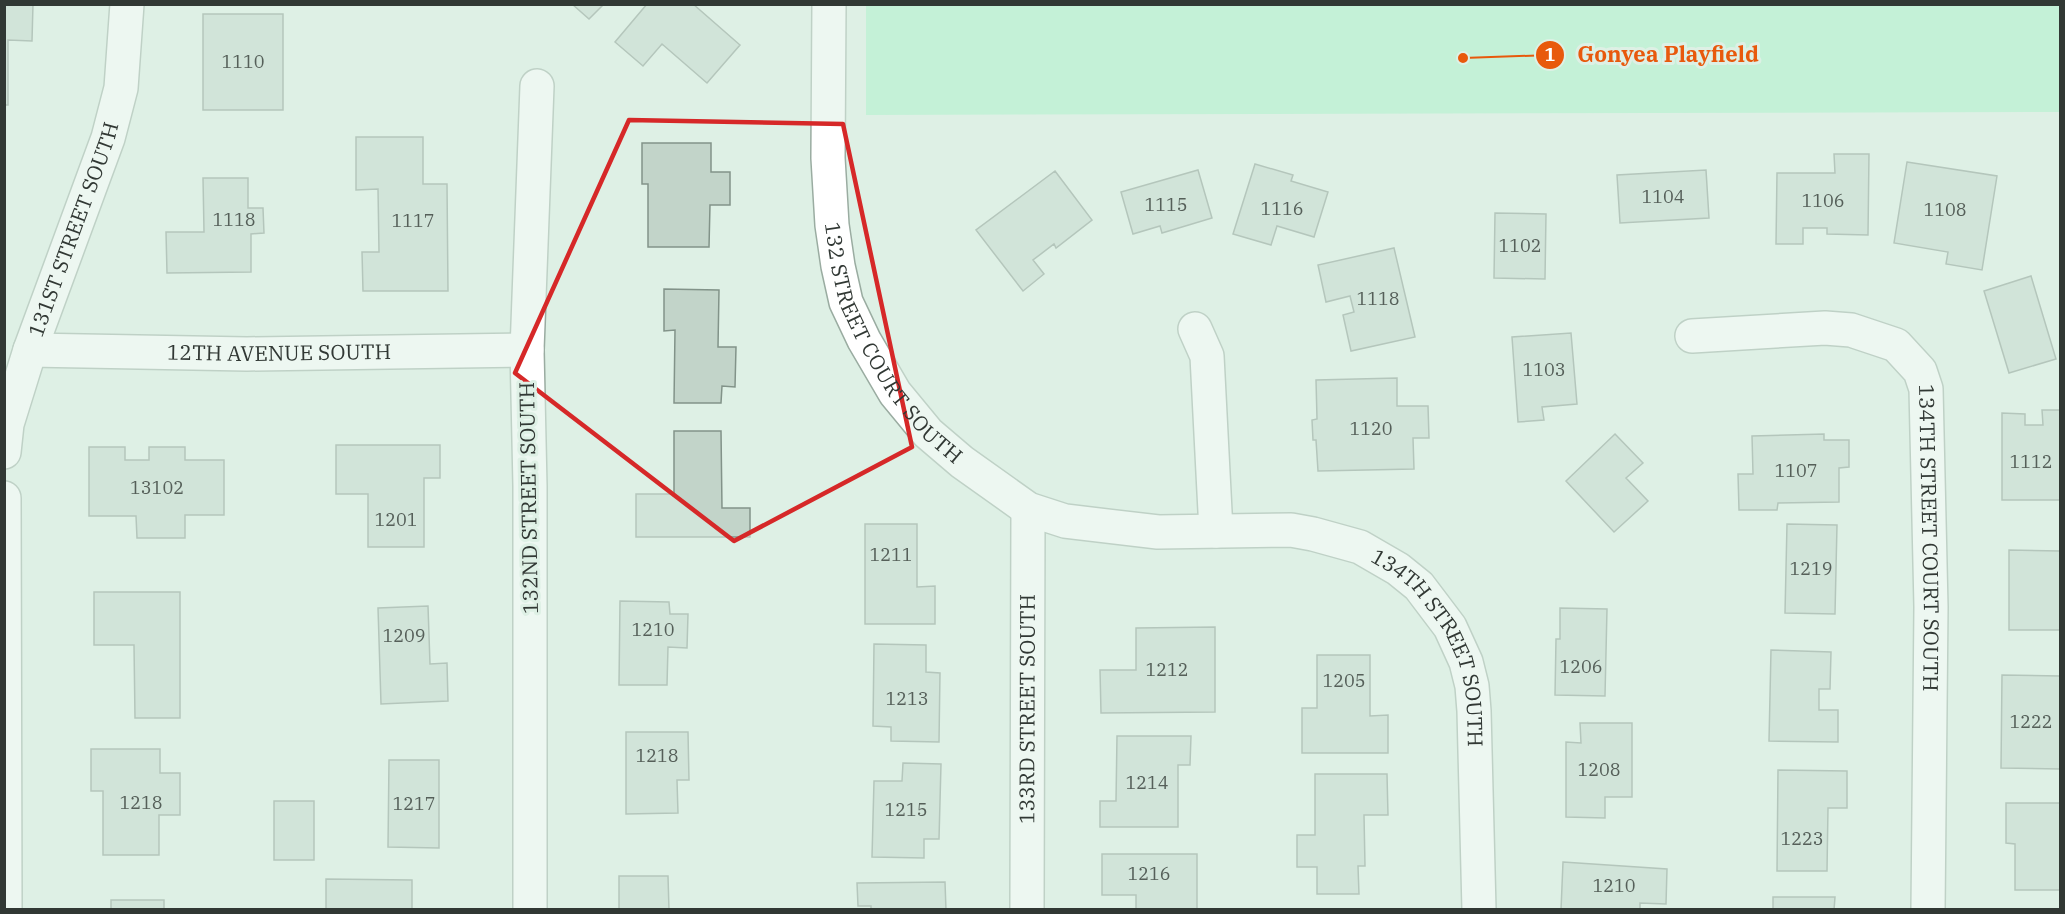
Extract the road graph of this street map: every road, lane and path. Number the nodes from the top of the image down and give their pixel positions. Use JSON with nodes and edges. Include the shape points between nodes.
{"nodes":[{"id":1,"x":127,"y":4,"type":"edge"},
{"id":2,"x":829,"y":4,"type":"edge"},
{"id":3,"x":537,"y":86,"type":"dead end"},
{"id":4,"x":1195,"y":329,"type":"dead end"},
{"id":5,"x":1692,"y":336,"type":"dead end"},
{"id":6,"x":30,"y":350,"type":"junction"},
{"id":7,"x":527,"y":350,"type":"junction"},
{"id":8,"x":4,"y":452,"type":"edge"},
{"id":9,"x":4,"y":498,"type":"edge"},
{"id":10,"x":1028,"y":509,"type":"junction"},
{"id":11,"x":1216,"y":531,"type":"junction"},
{"id":12,"x":5,"y":909,"type":"edge"},
{"id":13,"x":531,"y":909,"type":"edge"},
{"id":14,"x":1027,"y":909,"type":"edge"},
{"id":15,"x":1479,"y":909,"type":"edge"},
{"id":16,"x":1928,"y":909,"type":"edge"}],
"edges":[{"from":1,"to":6,"type":"street","name":"131ST STREET SOUTH","via":[[121,88],[108,138]]},
{"from":2,"to":10,"type":"street","name":"132 STREET COURT SOUTH","via":[[829,190],[846,302],[896,393],[928,433]]},
{"from":3,"to":7,"type":"street","name":"132ND STREET SOUTH"},
{"from":4,"to":11,"type":"street","via":[[1207,356]]},
{"from":5,"to":16,"type":"street","name":"134TH STREET COURT SOUTH","via":[[1851,330],[1896,345],[1920,371],[1926,389],[1931,607]]},
{"from":6,"to":7,"type":"street","name":"12TH AVENUE SOUTH","via":[[247,354]]},
{"from":6,"to":8,"type":"street","name":"131ST STREET SOUTH","via":[[7,424]]},
{"from":7,"to":13,"type":"street","name":"132ND STREET SOUTH"},
{"from":9,"to":12,"type":"street"},
{"from":10,"to":11,"type":"street","via":[[1065,521],[1158,532]]},
{"from":10,"to":14,"type":"street","name":"133RD STREET SOUTH"},
{"from":11,"to":15,"type":"street","name":"134TH STREET SOUTH","via":[[1291,530],[1360,547],[1419,586],[1450,627],[1466,662],[1474,711]]}]}
